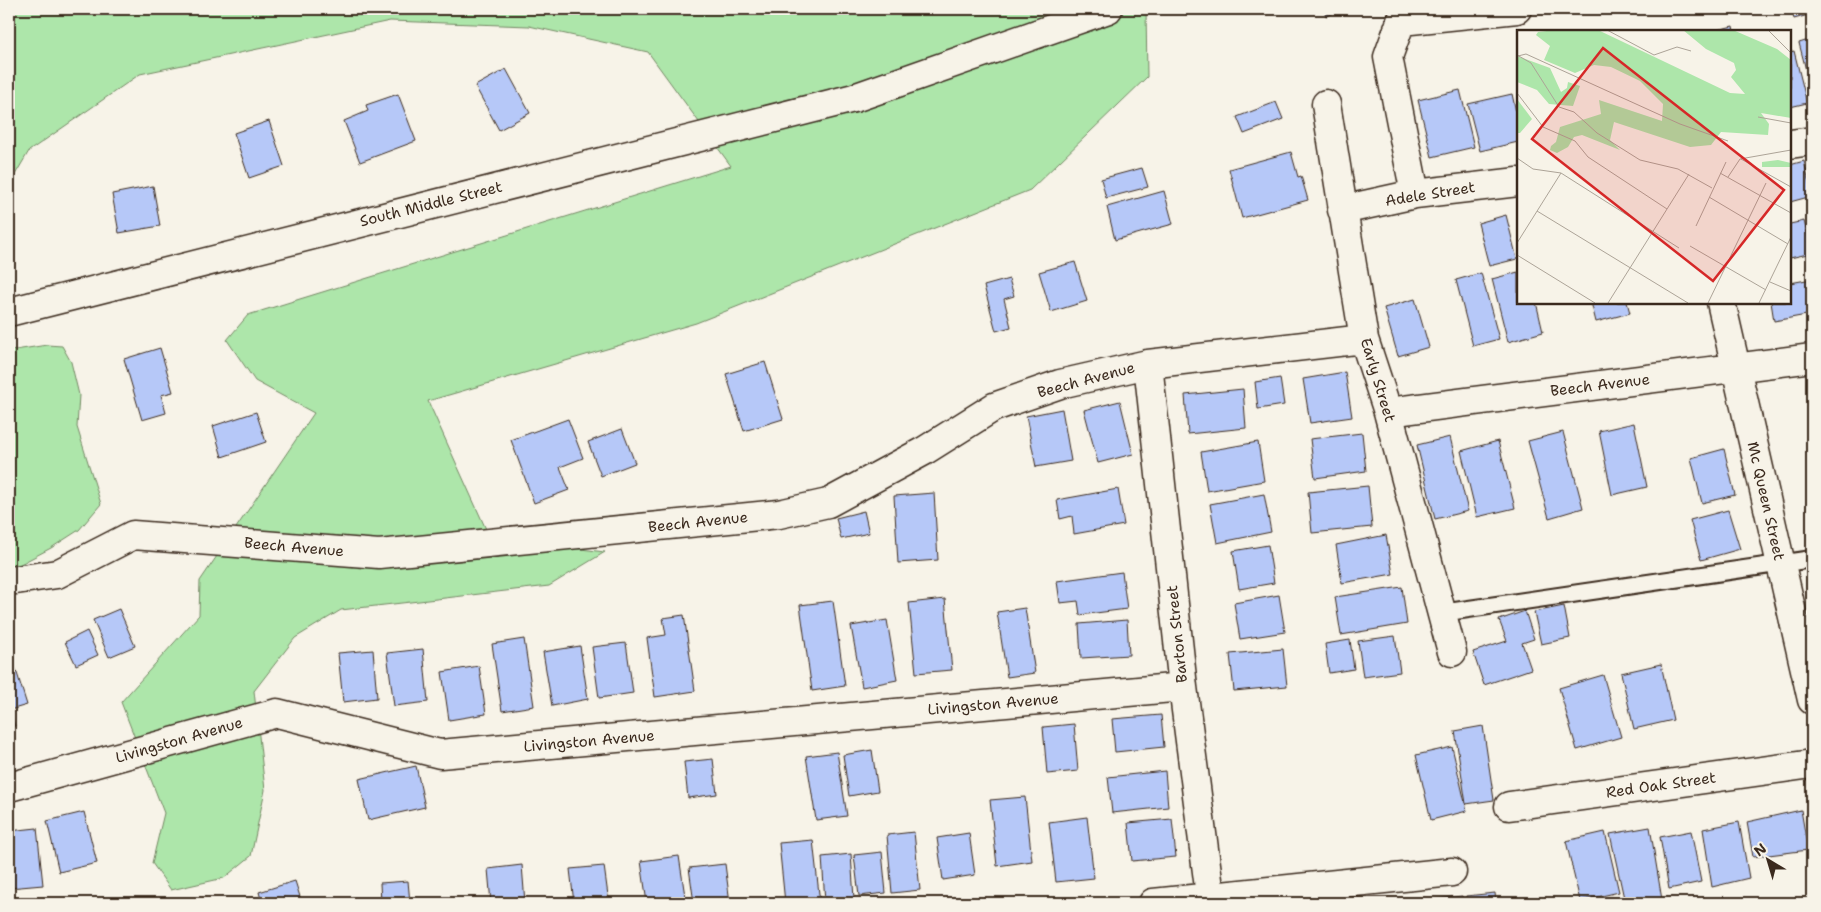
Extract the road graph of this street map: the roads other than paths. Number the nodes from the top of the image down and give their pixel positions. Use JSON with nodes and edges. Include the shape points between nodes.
{"nodes":[{"id":1,"x":1108,"y":9,"type":"edge"},
{"id":2,"x":1517,"y":9,"type":"edge"},
{"id":3,"x":1407,"y":15,"type":"edge"},
{"id":4,"x":1326,"y":104,"type":"dead end"},
{"id":5,"x":1812,"y":140,"type":"edge"},
{"id":6,"x":1791,"y":144,"type":"edge"},
{"id":7,"x":1517,"y":182,"type":"edge"},
{"id":8,"x":1415,"y":194,"type":"junction"},
{"id":9,"x":1342,"y":210,"type":"junction"},
{"id":10,"x":1721,"y":304,"type":"edge"},
{"id":11,"x":9,"y":312,"type":"edge"},
{"id":12,"x":1364,"y":340,"type":"junction"},
{"id":13,"x":1812,"y":358,"type":"edge"},
{"id":14,"x":1148,"y":364,"type":"junction"},
{"id":15,"x":1736,"y":368,"type":"junction"},
{"id":16,"x":1388,"y":412,"type":"junction"},
{"id":17,"x":1812,"y":560,"type":"edge"},
{"id":18,"x":1781,"y":564,"type":"junction"},
{"id":19,"x":9,"y":581,"type":"edge"},
{"id":20,"x":1441,"y":613,"type":"junction"},
{"id":21,"x":1452,"y":652,"type":"dead end"},
{"id":22,"x":1183,"y":687,"type":"junction"},
{"id":23,"x":1812,"y":700,"type":"edge"},
{"id":24,"x":1812,"y":764,"type":"edge"},
{"id":25,"x":9,"y":784,"type":"edge"},
{"id":26,"x":1509,"y":806,"type":"dead end"},
{"id":27,"x":1452,"y":872,"type":"dead end"},
{"id":28,"x":1210,"y":900,"type":"edge"},
{"id":29,"x":1152,"y":903,"type":"edge"}],
"edges":[{"from":1,"to":11,"type":"street","name":"South Middle Street","via":[[854,98]]},
{"from":2,"to":3,"type":"street"},
{"from":3,"to":8,"type":"street","via":[[1388,57]]},
{"from":4,"to":9,"type":"street","name":"Early Street"},
{"from":5,"to":6,"type":"street"},
{"from":7,"to":8,"type":"street","name":"Adele Street"},
{"from":8,"to":9,"type":"street","name":"Adele Street"},
{"from":9,"to":12,"type":"street","name":"Early Street"},
{"from":10,"to":15,"type":"street","name":"Mc Queen Street"},
{"from":12,"to":14,"type":"street","name":"Beech Avenue"},
{"from":12,"to":16,"type":"street","name":"Early Street"},
{"from":13,"to":15,"type":"street","name":"Beech Avenue"},
{"from":14,"to":19,"type":"street","name":"Beech Avenue","via":[[1060,384],[994,407],[916,456],[828,504],[779,514],[379,554],[133,535],[57,574]]},
{"from":14,"to":22,"type":"street","name":"Barton Street"},
{"from":15,"to":16,"type":"street","name":"Beech Avenue"},
{"from":15,"to":18,"type":"street","name":"Mc Queen Street"},
{"from":16,"to":20,"type":"street","name":"Early Street"},
{"from":17,"to":18,"type":"lane"},
{"from":18,"to":20,"type":"lane"},
{"from":18,"to":23,"type":"street","name":"Mc Queen Street"},
{"from":20,"to":21,"type":"street","name":"Early Street"},
{"from":22,"to":25,"type":"street","name":"Livingston Avenue","via":[[440,754],[277,713],[13,786]]},
{"from":22,"to":28,"type":"street","name":"Barton Street"},
{"from":24,"to":26,"type":"street","name":"Red Oak Street"},
{"from":27,"to":28,"type":"street"},
{"from":28,"to":29,"type":"street"}]}
